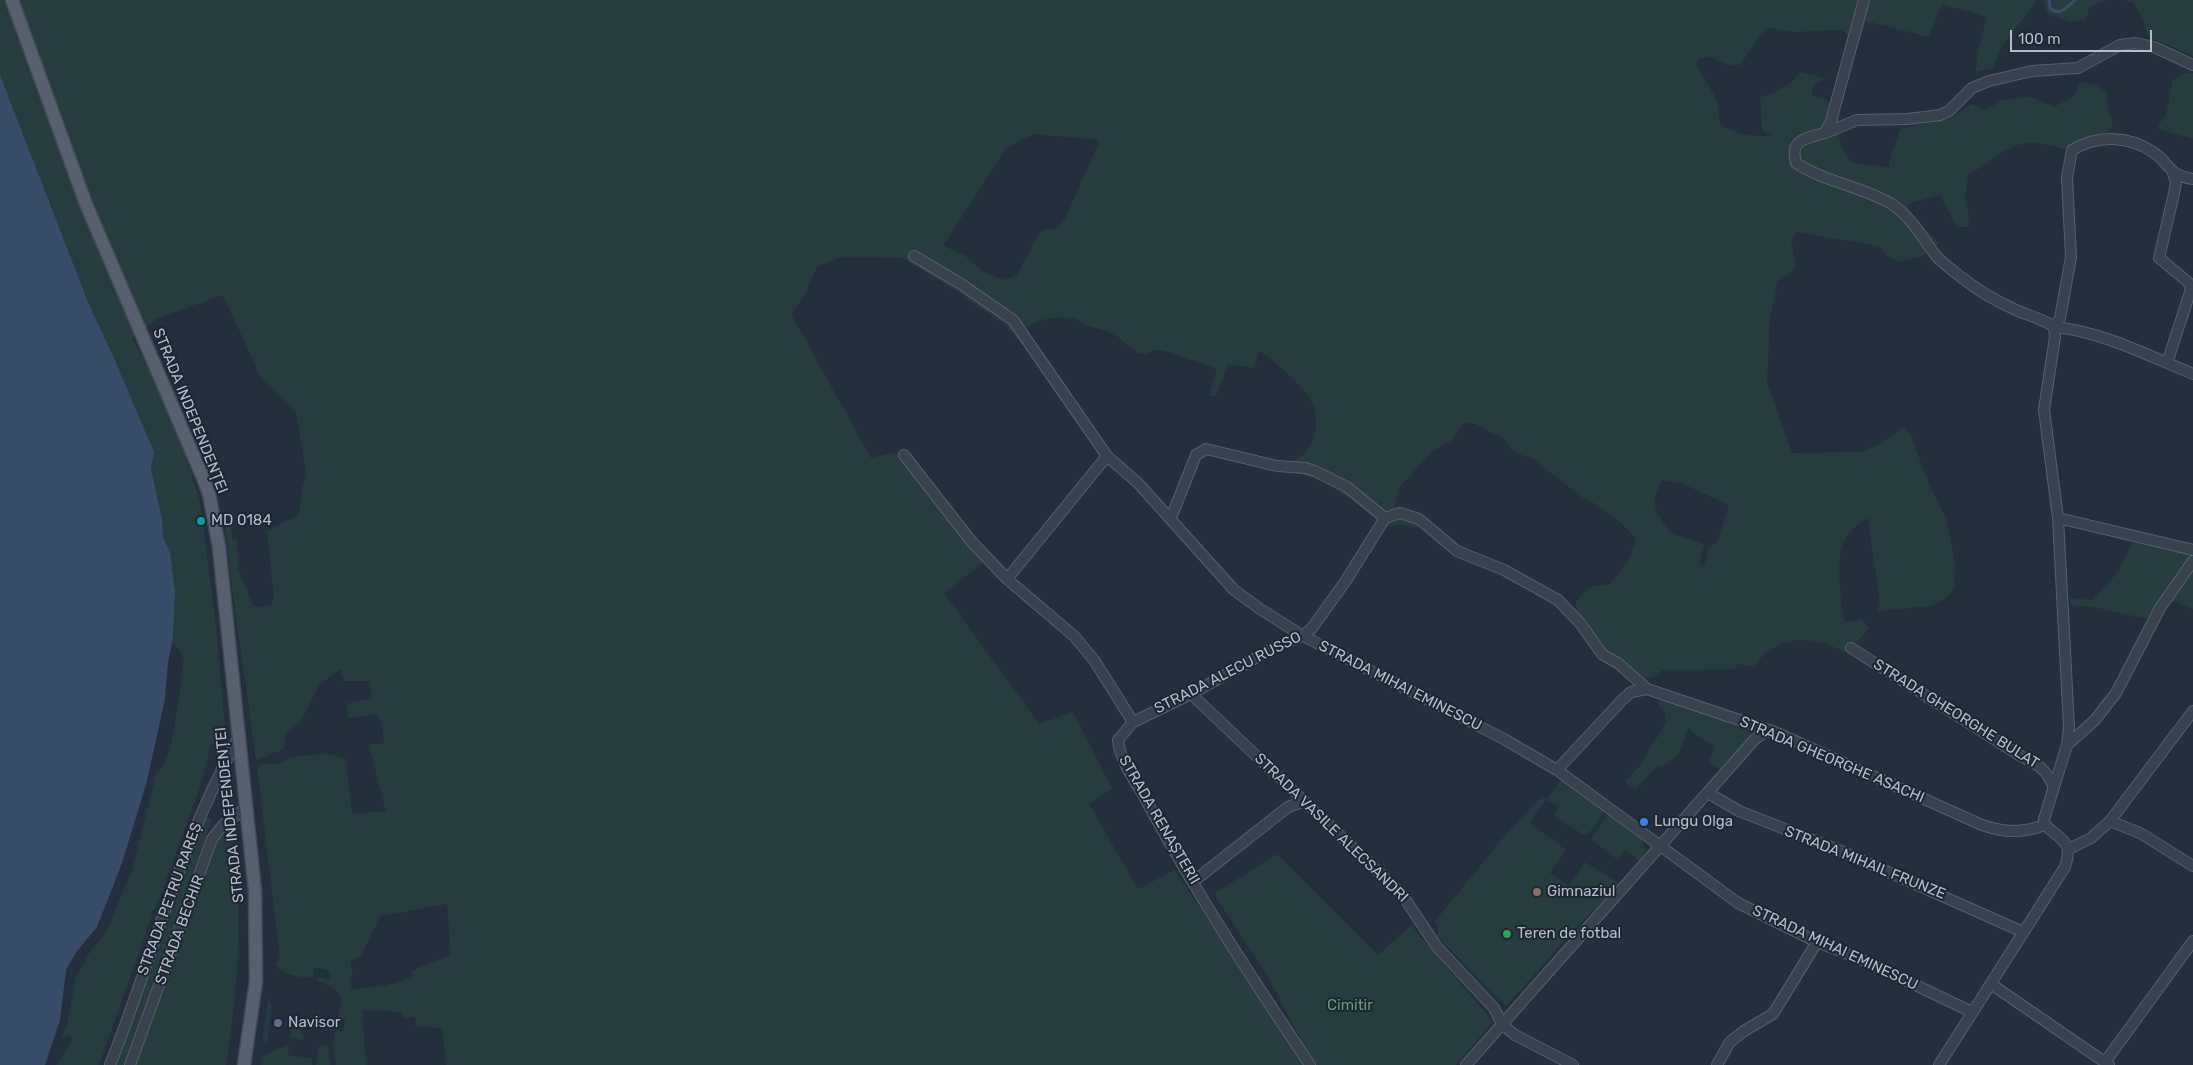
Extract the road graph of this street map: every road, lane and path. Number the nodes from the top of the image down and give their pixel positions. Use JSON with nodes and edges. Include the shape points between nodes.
{"nodes":[{"id":1,"x":12,"y":0,"type":"edge"},
{"id":2,"x":1864,"y":0,"type":"edge"},
{"id":3,"x":2193,"y":65,"type":"edge"},
{"id":4,"x":1825,"y":133,"type":"junction"},
{"id":5,"x":2173,"y":173,"type":"junction"},
{"id":6,"x":2193,"y":179,"type":"edge"},
{"id":7,"x":914,"y":256,"type":"dead end"},
{"id":8,"x":2054,"y":327,"type":"junction"},
{"id":9,"x":2167,"y":363,"type":"junction"},
{"id":10,"x":2193,"y":374,"type":"edge"},
{"id":11,"x":904,"y":455,"type":"dead end"},
{"id":12,"x":1107,"y":456,"type":"junction"},
{"id":13,"x":1172,"y":518,"type":"junction"},
{"id":14,"x":1385,"y":518,"type":"junction"},
{"id":15,"x":2058,"y":518,"type":"junction"},
{"id":16,"x":2193,"y":550,"type":"edge"},
{"id":17,"x":2193,"y":561,"type":"edge"},
{"id":18,"x":1007,"y":580,"type":"junction"},
{"id":19,"x":1284,"y":624,"type":"junction"},
{"id":20,"x":1303,"y":636,"type":"junction"},
{"id":21,"x":1279,"y":645,"type":"junction"},
{"id":22,"x":1851,"y":648,"type":"dead end"},
{"id":23,"x":1647,"y":689,"type":"junction"},
{"id":24,"x":1191,"y":694,"type":"junction"},
{"id":25,"x":2193,"y":711,"type":"edge"},
{"id":26,"x":1133,"y":722,"type":"junction"},
{"id":27,"x":1775,"y":732,"type":"junction"},
{"id":28,"x":239,"y":737,"type":"junction"},
{"id":29,"x":2067,"y":745,"type":"junction"},
{"id":30,"x":1558,"y":770,"type":"junction"},
{"id":31,"x":2053,"y":786,"type":"junction"},
{"id":32,"x":1708,"y":793,"type":"junction"},
{"id":33,"x":1302,"y":802,"type":"junction"},
{"id":34,"x":247,"y":807,"type":"junction"},
{"id":35,"x":2110,"y":821,"type":"junction"},
{"id":36,"x":2045,"y":825,"type":"junction"},
{"id":37,"x":1662,"y":845,"type":"junction"},
{"id":38,"x":2069,"y":849,"type":"junction"},
{"id":39,"x":2193,"y":866,"type":"edge"},
{"id":40,"x":1194,"y":881,"type":"junction"},
{"id":41,"x":2023,"y":932,"type":"junction"},
{"id":42,"x":2193,"y":941,"type":"edge"},
{"id":43,"x":1817,"y":942,"type":"junction"},
{"id":44,"x":1991,"y":984,"type":"junction"},
{"id":45,"x":1972,"y":1012,"type":"junction"},
{"id":46,"x":1502,"y":1024,"type":"junction"},
{"id":47,"x":2107,"y":1064,"type":"edge"},
{"id":48,"x":110,"y":1065,"type":"edge"},
{"id":49,"x":130,"y":1065,"type":"edge"},
{"id":50,"x":244,"y":1065,"type":"edge"},
{"id":51,"x":1310,"y":1065,"type":"edge"},
{"id":52,"x":1466,"y":1065,"type":"edge"},
{"id":53,"x":1573,"y":1065,"type":"edge"},
{"id":54,"x":1717,"y":1065,"type":"edge"},
{"id":55,"x":1938,"y":1065,"type":"edge"}],
"edges":[{"from":1,"to":28,"type":"main road","name":"STRADA INDEPENDENȚEI","via":[[86,204],[209,494]]},
{"from":2,"to":4,"type":"street"},
{"from":3,"to":4,"type":"street","via":[[2154,47],[2136,43],[2120,45],[2078,68],[2032,71],[1989,81],[1972,88],[1949,111],[1940,115],[1857,120]]},
{"from":4,"to":8,"type":"street","via":[[1797,144],[1796,163],[1809,172],[1864,191],[1890,204],[1906,216],[1938,257],[1962,278],[1996,301]]},
{"from":5,"to":6,"type":"street"},
{"from":5,"to":8,"type":"street","via":[[2153,152],[2117,138],[2096,140],[2072,150],[2067,177],[2071,257],[2060,318]]},
{"from":5,"to":9,"type":"street","via":[[2176,182],[2159,258],[2188,282],[2191,289]]},
{"from":7,"to":12,"type":"street","name":"STRADA MIHAI EMINESCU","via":[[1013,320]]},
{"from":8,"to":9,"type":"street","via":[[2073,328]]},
{"from":8,"to":15,"type":"street","via":[[2044,410]]},
{"from":9,"to":10,"type":"street"},
{"from":11,"to":18,"type":"street","via":[[971,541]]},
{"from":12,"to":13,"type":"street","name":"STRADA MIHAI EMINESCU"},
{"from":12,"to":18,"type":"street"},
{"from":13,"to":14,"type":"street","via":[[1196,455],[1211,449],[1277,466],[1315,471],[1346,487]]},
{"from":13,"to":19,"type":"street","name":"STRADA MIHAI EMINESCU","via":[[1234,590]]},
{"from":14,"to":20,"type":"street","name":"STRADA ALECU RUSSO","via":[[1345,582]]},
{"from":14,"to":23,"type":"street","name":"STRADA GHEORGHE ASACHI","via":[[1400,514],[1419,519],[1457,551],[1504,570],[1558,600],[1580,623],[1602,654],[1619,664]]},
{"from":15,"to":16,"type":"street"},
{"from":15,"to":29,"type":"street","via":[[2069,726]]},
{"from":17,"to":29,"type":"street","via":[[2160,608],[2116,693],[2095,720]]},
{"from":18,"to":26,"type":"street","via":[[1074,636],[1094,660]]},
{"from":19,"to":20,"type":"street","name":"STRADA MIHAI EMINESCU"},
{"from":19,"to":21,"type":"street"},
{"from":20,"to":21,"type":"street","name":"STRADA ALECU RUSSO"},
{"from":20,"to":30,"type":"street","name":"STRADA MIHAI EMINESCU"},
{"from":21,"to":24,"type":"street","name":"STRADA ALECU RUSSO"},
{"from":22,"to":31,"type":"street","name":"STRADA GHEORGHE BULAT","via":[[2038,764],[2048,772]]},
{"from":23,"to":27,"type":"street","name":"STRADA GHEORGHE ASACHI"},
{"from":23,"to":30,"type":"street","via":[[1631,692],[1623,699]]},
{"from":24,"to":26,"type":"street","name":"STRADA ALECU RUSSO"},
{"from":24,"to":33,"type":"street","name":"STRADA VASILE ALECSANDRI"},
{"from":25,"to":35,"type":"street"},
{"from":26,"to":40,"type":"street","name":"STRADA RENAȘTERII","via":[[1118,740],[1119,749]]},
{"from":27,"to":32,"type":"street","via":[[1765,732],[1755,739]]},
{"from":27,"to":36,"type":"street","name":"STRADA GHEORGHE ASACHI","via":[[1982,826],[2025,832]]},
{"from":28,"to":34,"type":"main road","name":"STRADA INDEPENDENȚEI"},
{"from":28,"to":48,"type":"street","name":"STRADA PETRU RAREȘ","via":[[211,790],[169,895]]},
{"from":29,"to":31,"type":"street"},
{"from":30,"to":37,"type":"street","name":"STRADA MIHAI EMINESCU"},
{"from":31,"to":36,"type":"street"},
{"from":32,"to":37,"type":"street"},
{"from":32,"to":41,"type":"street","name":"STRADA MIHAIL FRUNZE","via":[[1739,811],[1841,850]]},
{"from":33,"to":40,"type":"street","via":[[1288,807]]},
{"from":33,"to":46,"type":"street","name":"STRADA VASILE ALECSANDRI","via":[[1401,893],[1437,947],[1494,1008]]},
{"from":34,"to":49,"type":"street","name":"STRADA BECHIR","via":[[223,825],[212,839]]},
{"from":34,"to":50,"type":"main road","name":"STRADA INDEPENDENȚEI","via":[[256,891],[257,940],[256,981]]},
{"from":35,"to":38,"type":"street","via":[[2091,838]]},
{"from":35,"to":39,"type":"street","via":[[2140,834]]},
{"from":36,"to":38,"type":"street"},
{"from":37,"to":43,"type":"street","name":"STRADA MIHAI EMINESCU","via":[[1738,903]]},
{"from":37,"to":46,"type":"street"},
{"from":38,"to":41,"type":"street","via":[[2065,867]]},
{"from":40,"to":51,"type":"street","name":"STRADA RENAȘTERII"},
{"from":41,"to":44,"type":"street"},
{"from":42,"to":47,"type":"street"},
{"from":43,"to":45,"type":"street","name":"STRADA MIHAI EMINESCU"},
{"from":43,"to":54,"type":"street","via":[[1773,1014],[1730,1042]]},
{"from":44,"to":45,"type":"street"},
{"from":44,"to":47,"type":"street"},
{"from":45,"to":55,"type":"street"},
{"from":46,"to":52,"type":"street"},
{"from":46,"to":53,"type":"street","name":"STRADA VASILE ALECSANDRI","via":[[1516,1035]]}]}
